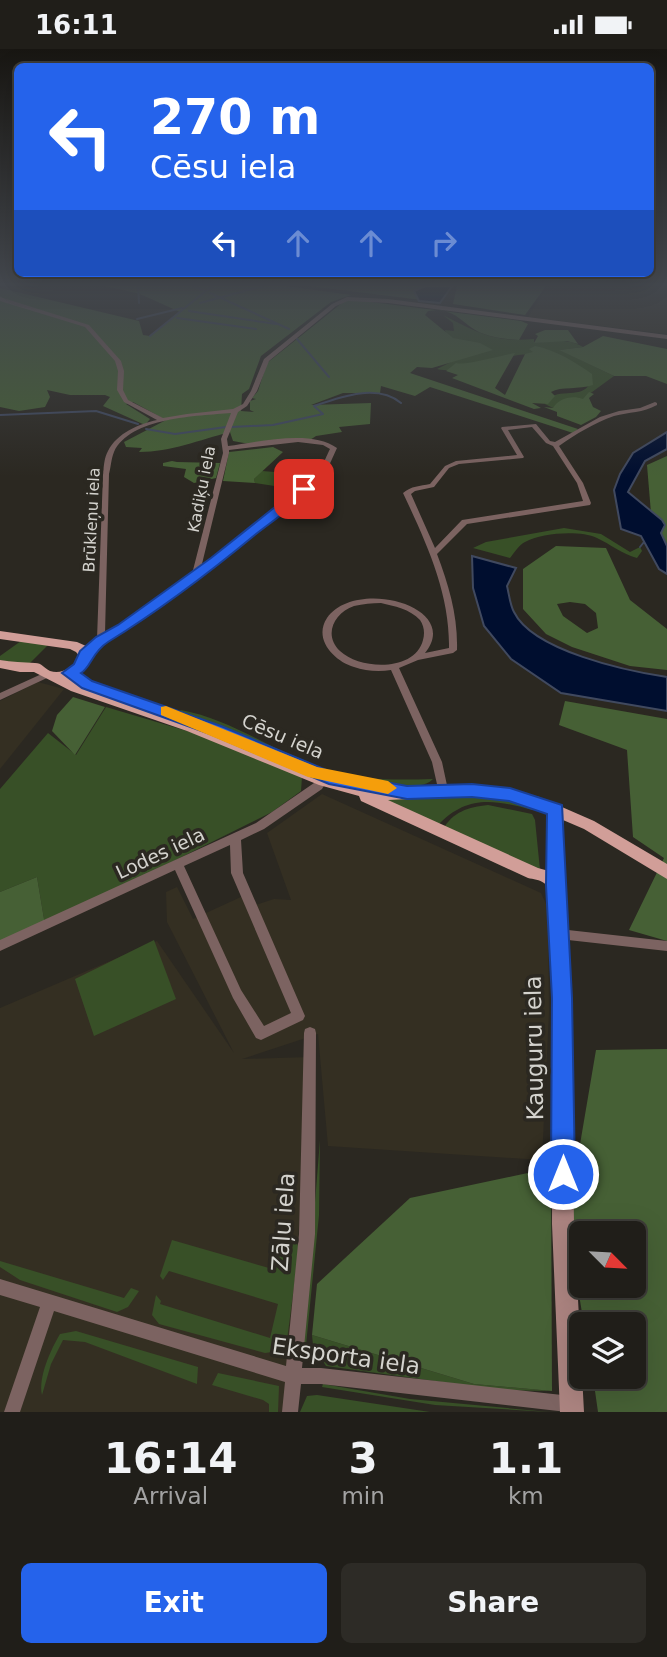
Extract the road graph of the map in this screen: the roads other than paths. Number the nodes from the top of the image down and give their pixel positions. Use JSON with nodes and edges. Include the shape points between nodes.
{"nodes":[{"id":1,"x":107,"y":350,"type":"edge"},
{"id":2,"x":279,"y":350,"type":"edge"},
{"id":3,"x":655,"y":404,"type":"dead end"},
{"id":4,"x":235,"y":411,"type":"junction"},
{"id":5,"x":160,"y":419,"type":"junction"},
{"id":6,"x":555,"y":445,"type":"junction"},
{"id":7,"x":226,"y":448,"type":"junction"},
{"id":8,"x":434,"y":553,"type":"junction"},
{"id":9,"x":196,"y":574,"type":"junction"},
{"id":10,"x":0,"y":635,"type":"edge"},
{"id":11,"x":101,"y":641,"type":"junction"},
{"id":12,"x":62,"y":645,"type":"junction"},
{"id":13,"x":83,"y":651,"type":"junction"},
{"id":14,"x":419,"y":657,"type":"junction"},
{"id":15,"x":0,"y":664,"type":"edge"},
{"id":16,"x":394,"y":667,"type":"junction"},
{"id":17,"x":50,"y":672,"type":"junction"},
{"id":18,"x":1,"y":696,"type":"edge"},
{"id":19,"x":323,"y":778,"type":"junction"},
{"id":20,"x":339,"y":785,"type":"junction"},
{"id":21,"x":443,"y":790,"type":"junction"},
{"id":22,"x":407,"y":793,"type":"junction"},
{"id":23,"x":556,"y":810,"type":"junction"},
{"id":24,"x":235,"y":837,"type":"junction"},
{"id":25,"x":178,"y":864,"type":"junction"},
{"id":26,"x":667,"y":872,"type":"edge"},
{"id":27,"x":555,"y":885,"type":"junction"},
{"id":28,"x":559,"y":934,"type":"junction"},
{"id":29,"x":667,"y":946,"type":"edge"},
{"id":30,"x":0,"y":947,"type":"edge"},
{"id":31,"x":310,"y":1033,"type":"dead end"},
{"id":32,"x":0,"y":1287,"type":"edge"},
{"id":33,"x":49,"y":1304,"type":"junction"},
{"id":34,"x":292,"y":1376,"type":"junction"},
{"id":35,"x":571,"y":1408,"type":"edge"},
{"id":36,"x":12,"y":1412,"type":"edge"},
{"id":37,"x":290,"y":1412,"type":"edge"}],
"edges":[{"from":1,"to":5,"type":"street","via":[[118,361],[120,390],[126,401]]},
{"from":2,"to":4,"type":"street","via":[[266,360],[245,405]]},
{"from":3,"to":6,"type":"street","via":[[594,423]]},
{"from":4,"to":5,"type":"street","name":"Brūkleņu iela"},
{"from":4,"to":7,"type":"street","name":"Kadiķu iela","via":[[224,439]]},
{"from":5,"to":11,"type":"street","name":"Brūkleņu iela","via":[[118,442],[110,457]]},
{"from":6,"to":8,"type":"street","via":[[580,483],[587,503],[465,522]]},
{"from":6,"to":8,"type":"street","via":[[534,425],[504,428],[521,457],[458,462],[447,467],[432,486],[407,493]]},
{"from":7,"to":9,"type":"street","name":"Kadiķu iela"},
{"from":7,"to":9,"type":"street","via":[[308,441],[334,448],[318,477]]},
{"from":8,"to":14,"type":"street","via":[[455,632],[453,650]]},
{"from":9,"to":11,"type":"street"},
{"from":10,"to":12,"type":"main road"},
{"from":11,"to":13,"type":"street"},
{"from":12,"to":13,"type":"main road"},
{"from":12,"to":17,"type":"main road","via":[[42,653]]},
{"from":13,"to":17,"type":"main road","via":[[81,667]]},
{"from":14,"to":16,"type":"street"},
{"from":14,"to":16,"type":"street","via":[[431,639],[431,630],[419,613],[408,607],[367,601],[330,618],[326,639],[342,658],[373,668]]},
{"from":15,"to":17,"type":"main road","name":"Cēsu iela"},
{"from":16,"to":21,"type":"street","via":[[437,762]]},
{"from":17,"to":18,"type":"street"},
{"from":17,"to":19,"type":"main road","name":"Cēsu iela","via":[[76,688]]},
{"from":19,"to":20,"type":"main road","name":"Cēsu iela"},
{"from":19,"to":22,"type":"main road","name":"Cēsu iela"},
{"from":19,"to":24,"type":"street","name":"Lodes iela","via":[[260,825]]},
{"from":20,"to":22,"type":"main road","name":"Cēsu iela","via":[[380,795]]},
{"from":20,"to":27,"type":"main road","via":[[550,878]]},
{"from":21,"to":22,"type":"main road","name":"Cēsu iela"},
{"from":21,"to":23,"type":"main road","name":"Cēsu iela","via":[[510,795]]},
{"from":23,"to":26,"type":"main road","name":"Cēsu iela"},
{"from":23,"to":27,"type":"main road","name":"Kauguru iela"},
{"from":24,"to":25,"type":"street","name":"Lodes iela"},
{"from":24,"to":25,"type":"street","via":[[237,873],[299,1016],[274,1028],[261,1034],[237,994]]},
{"from":25,"to":30,"type":"street","name":"Lodes iela"},
{"from":27,"to":28,"type":"main road","name":"Kauguru iela"},
{"from":28,"to":29,"type":"street"},
{"from":28,"to":35,"type":"main road","name":"Kauguru iela"},
{"from":31,"to":34,"type":"street","name":"Zāļu iela","via":[[307,1234]]},
{"from":32,"to":33,"type":"street","name":"Eksporta iela"},
{"from":33,"to":34,"type":"street","name":"Eksporta iela","via":[[133,1325]]},
{"from":33,"to":36,"type":"street"},
{"from":34,"to":35,"type":"street","name":"Eksporta iela"},
{"from":34,"to":37,"type":"street","name":"Zāļu iela"}]}
